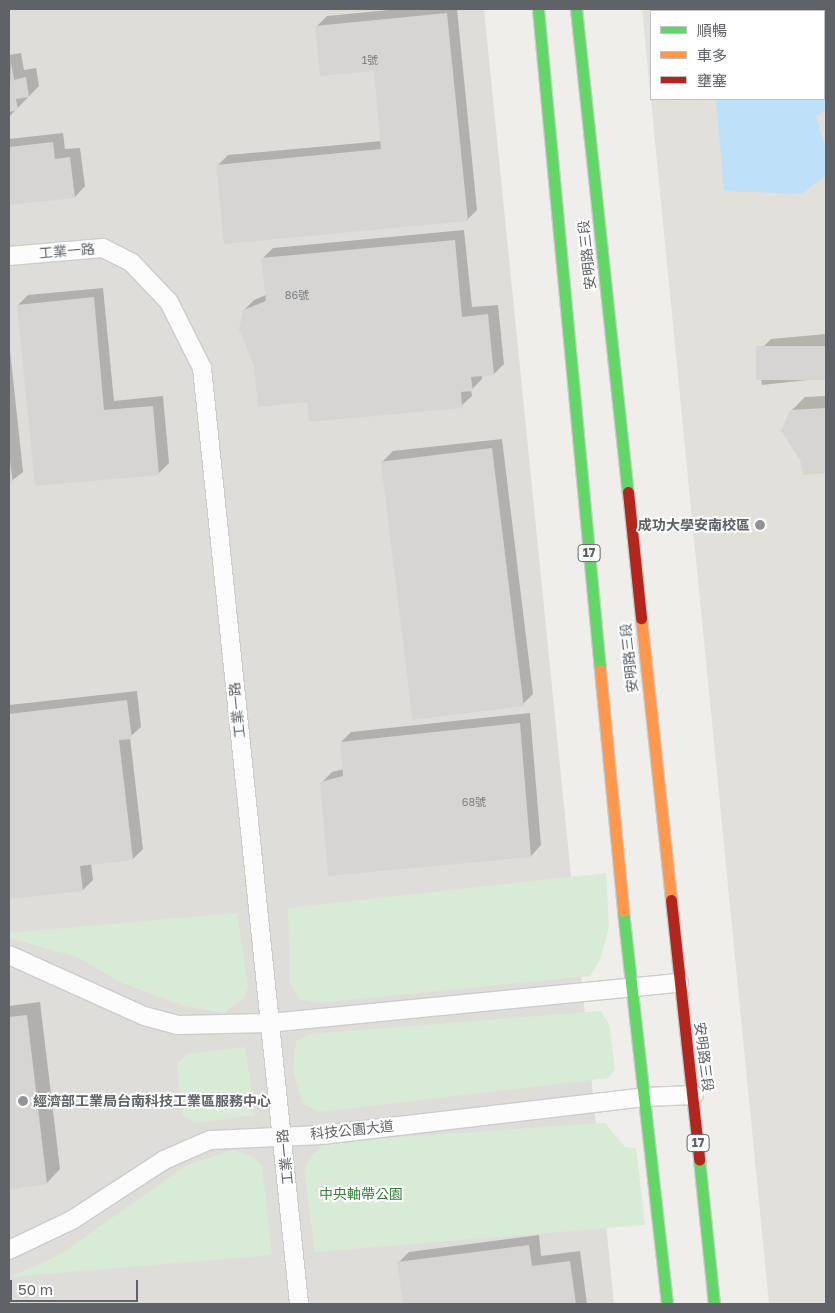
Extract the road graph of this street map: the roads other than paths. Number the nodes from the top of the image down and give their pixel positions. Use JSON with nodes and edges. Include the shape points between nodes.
{"nodes":[{"id":1,"x":538,"y":9,"type":"edge"},
{"id":2,"x":576,"y":9,"type":"edge"},
{"id":3,"x":9,"y":256,"type":"edge"},
{"id":4,"x":9,"y":955,"type":"edge"},
{"id":5,"x":679,"y":983,"type":"junction"},
{"id":6,"x":630,"y":986,"type":"junction"},
{"id":7,"x":269,"y":1023,"type":"junction"},
{"id":8,"x":694,"y":1095,"type":"junction"},
{"id":9,"x":646,"y":1097,"type":"junction"},
{"id":10,"x":283,"y":1136,"type":"junction"},
{"id":11,"x":9,"y":1250,"type":"edge"},
{"id":12,"x":300,"y":1304,"type":"edge"},
{"id":13,"x":667,"y":1304,"type":"edge"},
{"id":14,"x":714,"y":1304,"type":"edge"}],
"edges":[{"from":1,"to":6,"type":"main road","name":"安明路三段","number":"17"},
{"from":2,"to":5,"type":"main road","name":"安明路三段","number":"17"},
{"from":3,"to":7,"type":"street","name":"工業一路","via":[[103,248],[131,262],[169,302],[202,368]]},
{"from":4,"to":7,"type":"street","via":[[144,1016],[178,1025]]},
{"from":5,"to":6,"type":"street"},
{"from":5,"to":8,"type":"main road","name":"安明路三段","number":"17"},
{"from":6,"to":7,"type":"street"},
{"from":6,"to":9,"type":"main road","name":"安明路三段","number":"17"},
{"from":7,"to":10,"type":"street","name":"工業一路"},
{"from":8,"to":9,"type":"street","name":"科技公園大道"},
{"from":8,"to":14,"type":"main road","name":"安明路三段","number":"17"},
{"from":9,"to":10,"type":"street","name":"科技公園大道","via":[[322,1135]]},
{"from":9,"to":13,"type":"main road","name":"安明路三段","number":"17"},
{"from":10,"to":11,"type":"street","name":"科技公園大道","via":[[210,1140],[188,1147],[72,1220]]},
{"from":10,"to":12,"type":"street","name":"工業一路"}]}
